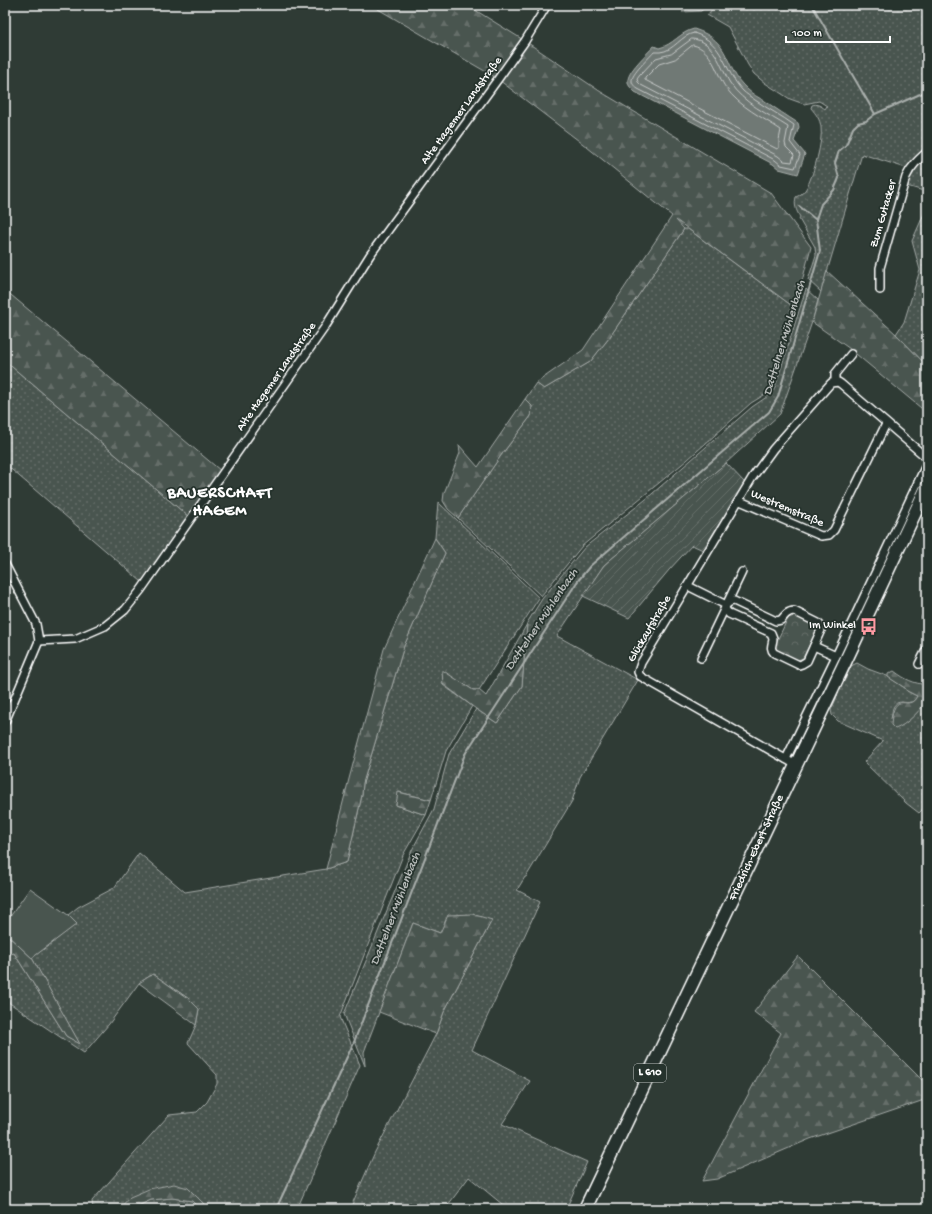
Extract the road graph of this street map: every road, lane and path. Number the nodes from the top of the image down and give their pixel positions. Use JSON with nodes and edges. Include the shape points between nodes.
{"nodes":[{"id":1,"x":547,"y":5,"type":"edge"},
{"id":2,"x":927,"y":152,"type":"edge"},
{"id":3,"x":880,"y":290,"type":"dead end"},
{"id":4,"x":851,"y":354,"type":"dead end"},
{"id":5,"x":835,"y":382,"type":"junction"},
{"id":6,"x":886,"y":424,"type":"junction"},
{"id":7,"x":927,"y":458,"type":"edge"},
{"id":8,"x":927,"y":464,"type":"edge"},
{"id":9,"x":927,"y":487,"type":"edge"},
{"id":10,"x":740,"y":501,"type":"junction"},
{"id":11,"x":5,"y":564,"type":"edge"},
{"id":12,"x":742,"y":572,"type":"dead end"},
{"id":13,"x":688,"y":586,"type":"junction"},
{"id":14,"x":727,"y":606,"type":"junction"},
{"id":15,"x":39,"y":641,"type":"junction"},
{"id":16,"x":814,"y":646,"type":"junction"},
{"id":17,"x":927,"y":648,"type":"edge"},
{"id":18,"x":836,"y":656,"type":"junction"},
{"id":19,"x":701,"y":658,"type":"dead end"},
{"id":20,"x":919,"y":664,"type":"dead end"},
{"id":21,"x":5,"y":722,"type":"edge"},
{"id":22,"x":791,"y":762,"type":"junction"},
{"id":23,"x":585,"y":1209,"type":"edge"}],
"edges":[{"from":1,"to":15,"type":"street","name":"Alte Hagemer Landstraße","via":[[525,41],[370,255],[325,327],[141,590],[125,610],[105,626],[75,638]]},
{"from":2,"to":3,"type":"street","name":"Zum Gutacker","via":[[910,169],[906,177],[880,268]]},
{"from":4,"to":5,"type":"street","name":"Westremstraße","via":[[835,374]]},
{"from":5,"to":6,"type":"street","via":[[841,384]]},
{"from":5,"to":10,"type":"street","name":"Westremstraße","via":[[828,386],[773,449],[752,478]]},
{"from":6,"to":7,"type":"street"},
{"from":6,"to":10,"type":"street","name":"Westremstraße","via":[[834,530],[829,535],[821,536]]},
{"from":8,"to":18,"type":"street","name":"Friedrich-Ebert-Straße"},
{"from":9,"to":22,"type":"main road","name":"Friedrich-Ebert-Straße","number":"L 610"},
{"from":10,"to":13,"type":"street","name":"Glückaufstraße"},
{"from":11,"to":15,"type":"street","via":[[36,624]]},
{"from":12,"to":14,"type":"street"},
{"from":13,"to":14,"type":"street"},
{"from":13,"to":22,"type":"street","name":"Glückaufstraße","via":[[641,663],[638,672],[640,676]]},
{"from":14,"to":16,"type":"street","via":[[729,614],[771,633],[772,651],[799,665],[807,661]]},
{"from":14,"to":16,"type":"street","via":[[732,601],[776,621],[782,620],[786,614],[794,611],[820,625],[821,630]]},
{"from":14,"to":19,"type":"street"},
{"from":15,"to":21,"type":"street"},
{"from":16,"to":18,"type":"street"},
{"from":17,"to":20,"type":"street"},
{"from":18,"to":22,"type":"street","name":"Friedrich-Ebert-Straße"},
{"from":22,"to":23,"type":"main road","name":"Friedrich-Ebert-Straße","number":"L 610"}]}
